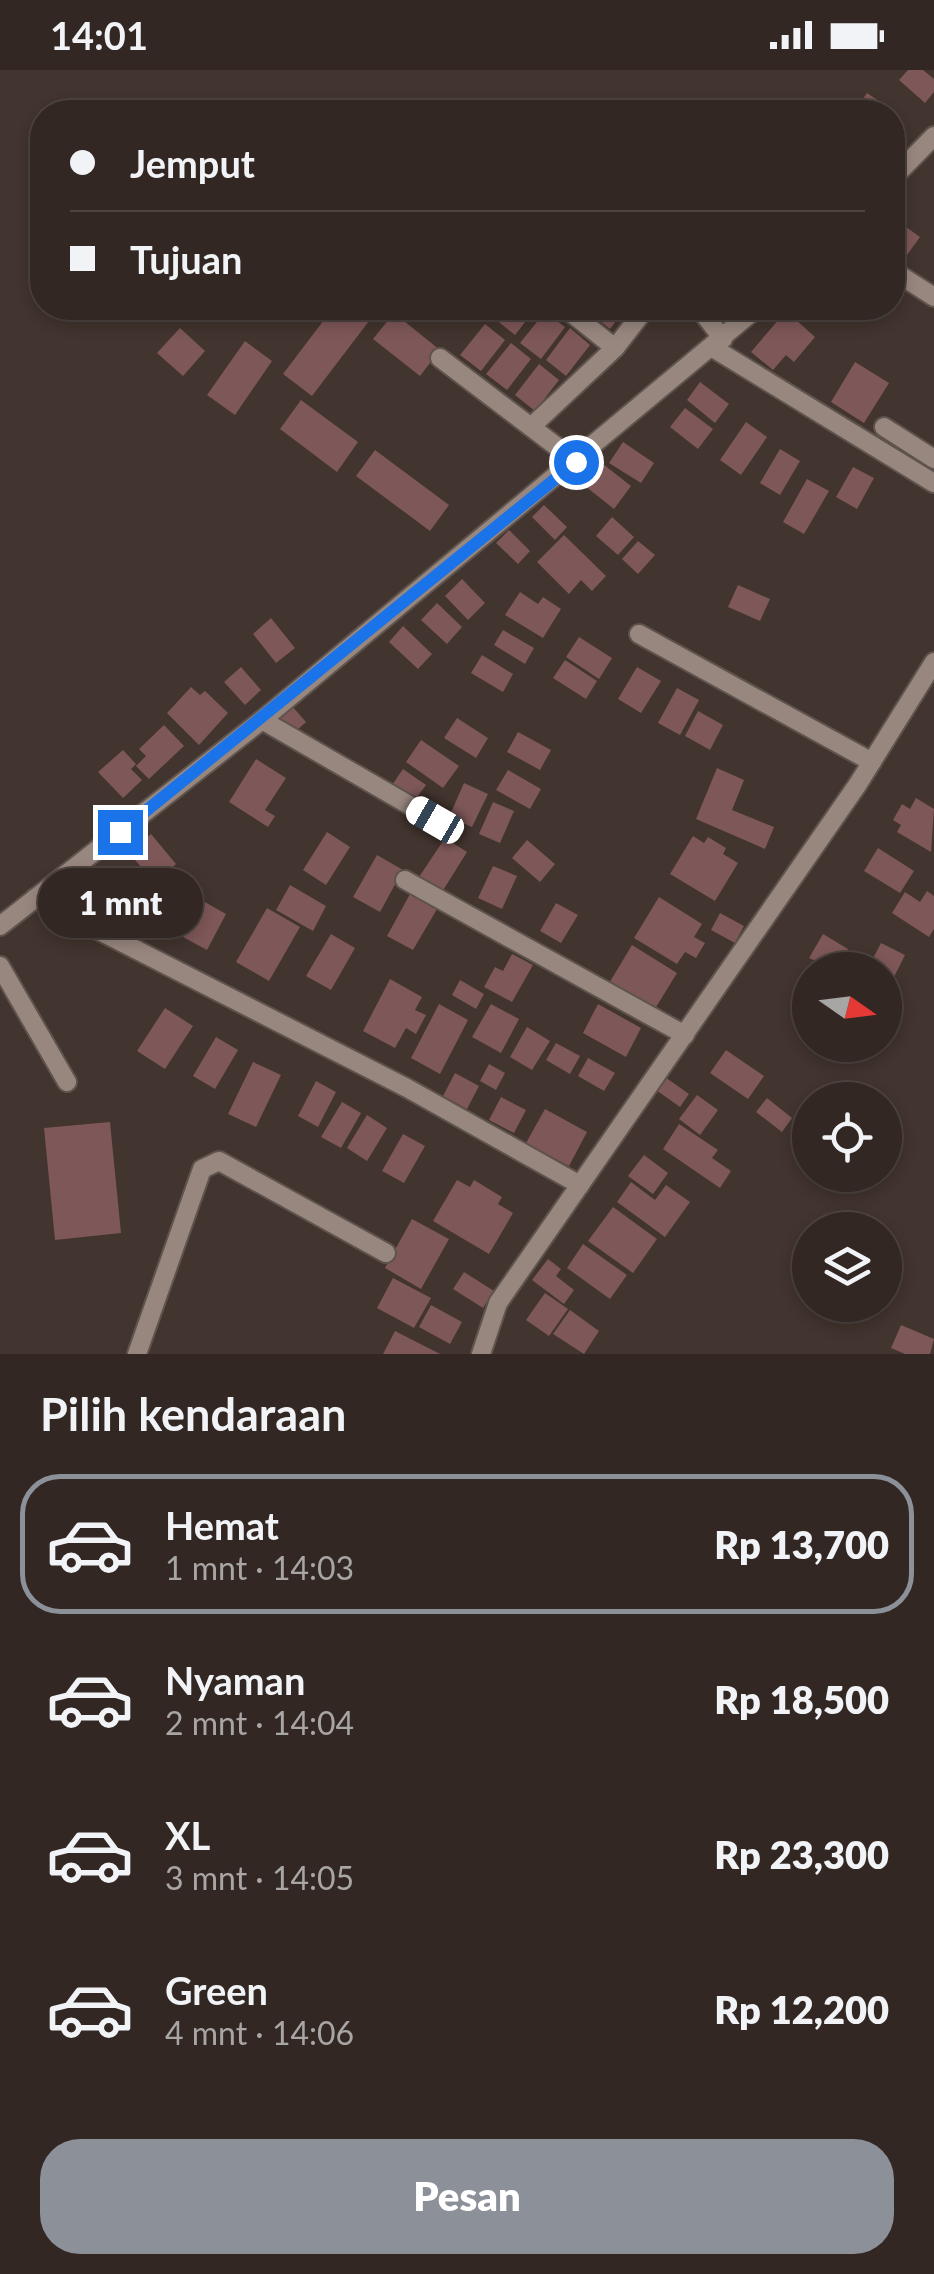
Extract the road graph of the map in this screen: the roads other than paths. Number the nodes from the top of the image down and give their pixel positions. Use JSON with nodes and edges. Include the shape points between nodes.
{"nodes":[{"id":1,"x":934,"y":136,"type":"edge"},
{"id":2,"x":905,"y":166,"type":"edge"},
{"id":3,"x":905,"y":278,"type":"edge"},
{"id":4,"x":934,"y":297,"type":"edge"},
{"id":5,"x":580,"y":320,"type":"edge"},
{"id":6,"x":637,"y":320,"type":"edge"},
{"id":7,"x":712,"y":330,"type":"edge"},
{"id":8,"x":615,"y":348,"type":"junction"},
{"id":9,"x":440,"y":358,"type":"dead end"},
{"id":10,"x":532,"y":425,"type":"junction"},
{"id":11,"x":884,"y":426,"type":"dead end"},
{"id":12,"x":569,"y":456,"type":"junction"},
{"id":13,"x":934,"y":459,"type":"edge"},
{"id":14,"x":934,"y":483,"type":"edge"},
{"id":15,"x":639,"y":634,"type":"dead end"},
{"id":16,"x":934,"y":662,"type":"edge"},
{"id":17,"x":262,"y":720,"type":"junction"},
{"id":18,"x":872,"y":762,"type":"junction"},
{"id":19,"x":435,"y":820,"type":"dead end"},
{"id":20,"x":405,"y":880,"type":"dead end"},
{"id":21,"x":35,"y":898,"type":"junction"},
{"id":22,"x":0,"y":926,"type":"edge"},
{"id":23,"x":0,"y":966,"type":"edge"},
{"id":24,"x":684,"y":1034,"type":"junction"},
{"id":25,"x":67,"y":1082,"type":"dead end"},
{"id":26,"x":580,"y":1185,"type":"junction"},
{"id":27,"x":386,"y":1253,"type":"dead end"},
{"id":28,"x":137,"y":1354,"type":"edge"},
{"id":29,"x":481,"y":1354,"type":"edge"}],
"edges":[{"from":1,"to":2,"type":"street"},
{"from":3,"to":4,"type":"street"},
{"from":5,"to":8,"type":"street"},
{"from":6,"to":8,"type":"street"},
{"from":7,"to":12,"type":"street"},
{"from":7,"to":14,"type":"street"},
{"from":8,"to":10,"type":"street"},
{"from":9,"to":10,"type":"street"},
{"from":10,"to":12,"type":"street"},
{"from":11,"to":13,"type":"street"},
{"from":12,"to":17,"type":"street"},
{"from":15,"to":18,"type":"street"},
{"from":16,"to":18,"type":"street"},
{"from":17,"to":19,"type":"street"},
{"from":17,"to":21,"type":"street"},
{"from":18,"to":24,"type":"street"},
{"from":20,"to":24,"type":"street"},
{"from":21,"to":22,"type":"street"},
{"from":21,"to":26,"type":"street","via":[[407,1088]]},
{"from":23,"to":25,"type":"street"},
{"from":24,"to":26,"type":"street"},
{"from":26,"to":29,"type":"street","via":[[498,1303]]},
{"from":27,"to":28,"type":"street","via":[[218,1161],[208,1162]]}]}
